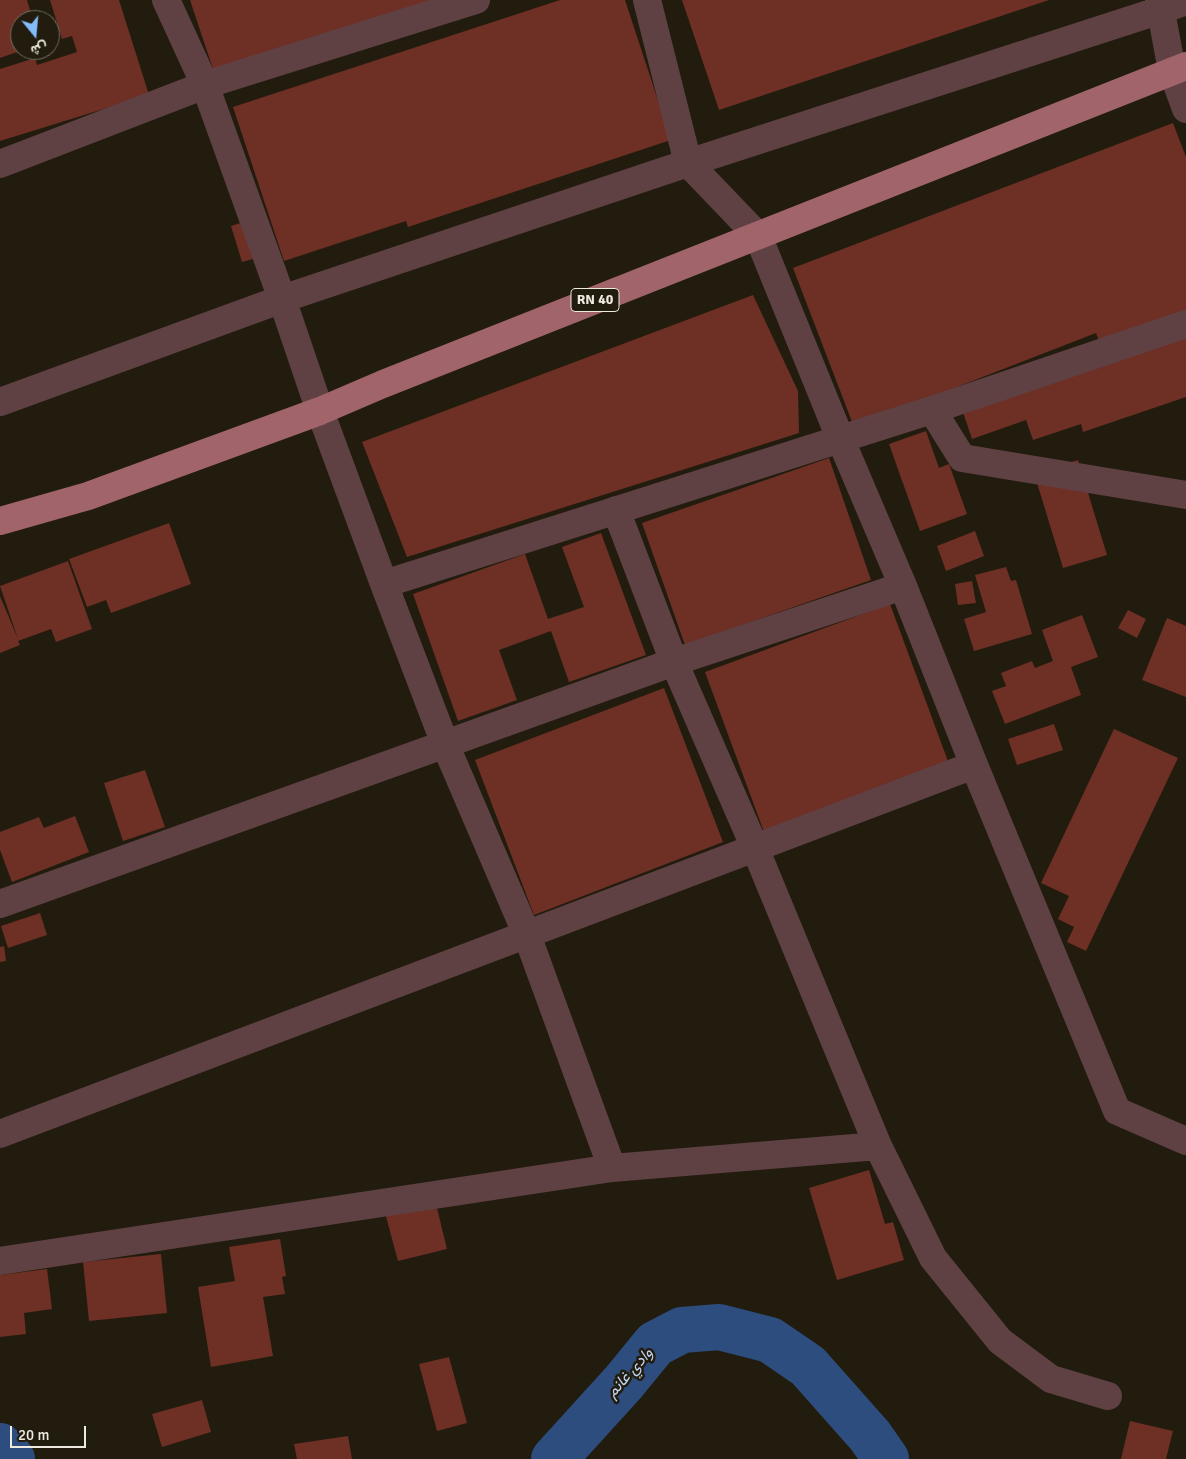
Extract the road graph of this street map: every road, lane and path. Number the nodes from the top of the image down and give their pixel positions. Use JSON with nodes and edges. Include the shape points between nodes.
{"nodes":[{"id":1,"x":166,"y":0,"type":"edge"},
{"id":2,"x":476,"y":0,"type":"edge"},
{"id":3,"x":647,"y":0,"type":"edge"},
{"id":4,"x":1169,"y":4,"type":"edge"},
{"id":5,"x":1179,"y":69,"type":"edge"},
{"id":6,"x":205,"y":85,"type":"junction"},
{"id":7,"x":1186,"y":109,"type":"edge"},
{"id":8,"x":688,"y":163,"type":"junction"},
{"id":9,"x":0,"y":164,"type":"edge"},
{"id":10,"x":758,"y":236,"type":"junction"},
{"id":11,"x":282,"y":299,"type":"junction"},
{"id":12,"x":1186,"y":324,"type":"edge"},
{"id":13,"x":0,"y":402,"type":"edge"},
{"id":14,"x":932,"y":410,"type":"junction"},
{"id":15,"x":320,"y":411,"type":"junction"},
{"id":16,"x":840,"y":438,"type":"junction"},
{"id":17,"x":1186,"y":495,"type":"edge"},
{"id":18,"x":616,"y":510,"type":"junction"},
{"id":19,"x":0,"y":521,"type":"edge"},
{"id":20,"x":384,"y":584,"type":"junction"},
{"id":21,"x":903,"y":586,"type":"junction"},
{"id":22,"x":674,"y":662,"type":"junction"},
{"id":23,"x":445,"y":744,"type":"junction"},
{"id":24,"x":974,"y":765,"type":"junction"},
{"id":25,"x":755,"y":848,"type":"junction"},
{"id":26,"x":0,"y":904,"type":"edge"},
{"id":27,"x":527,"y":935,"type":"junction"},
{"id":28,"x":0,"y":1134,"type":"edge"},
{"id":29,"x":1186,"y":1141,"type":"edge"},
{"id":30,"x":878,"y":1146,"type":"junction"},
{"id":31,"x":612,"y":1168,"type":"junction"},
{"id":32,"x":0,"y":1261,"type":"edge"},
{"id":33,"x":1108,"y":1396,"type":"dead end"}],
"edges":[{"from":1,"to":6,"type":"street"},
{"from":2,"to":6,"type":"street"},
{"from":3,"to":8,"type":"street"},
{"from":4,"to":5,"type":"street"},
{"from":4,"to":8,"type":"street"},
{"from":5,"to":7,"type":"street"},
{"from":5,"to":10,"type":"main road","number":"RN 40"},
{"from":6,"to":9,"type":"street"},
{"from":6,"to":11,"type":"street"},
{"from":8,"to":10,"type":"street"},
{"from":8,"to":11,"type":"street"},
{"from":10,"to":15,"type":"main road","number":"RN 40"},
{"from":10,"to":16,"type":"street"},
{"from":11,"to":13,"type":"street"},
{"from":11,"to":15,"type":"street"},
{"from":12,"to":14,"type":"street"},
{"from":14,"to":16,"type":"street"},
{"from":14,"to":17,"type":"street","via":[[962,458]]},
{"from":15,"to":19,"type":"main road","number":"RN 40","via":[[88,496]]},
{"from":15,"to":20,"type":"street"},
{"from":16,"to":18,"type":"street"},
{"from":16,"to":21,"type":"street"},
{"from":18,"to":20,"type":"street"},
{"from":18,"to":22,"type":"street"},
{"from":20,"to":23,"type":"street"},
{"from":21,"to":22,"type":"street"},
{"from":21,"to":24,"type":"street"},
{"from":22,"to":23,"type":"street"},
{"from":22,"to":25,"type":"street"},
{"from":23,"to":26,"type":"street"},
{"from":23,"to":27,"type":"street"},
{"from":24,"to":25,"type":"street"},
{"from":24,"to":29,"type":"street","via":[[1117,1112]]},
{"from":25,"to":27,"type":"street"},
{"from":25,"to":30,"type":"street"},
{"from":27,"to":28,"type":"street"},
{"from":27,"to":31,"type":"street"},
{"from":30,"to":31,"type":"street"},
{"from":30,"to":33,"type":"street","via":[[932,1258],[1000,1341],[1051,1379]]},
{"from":31,"to":32,"type":"street"}]}
